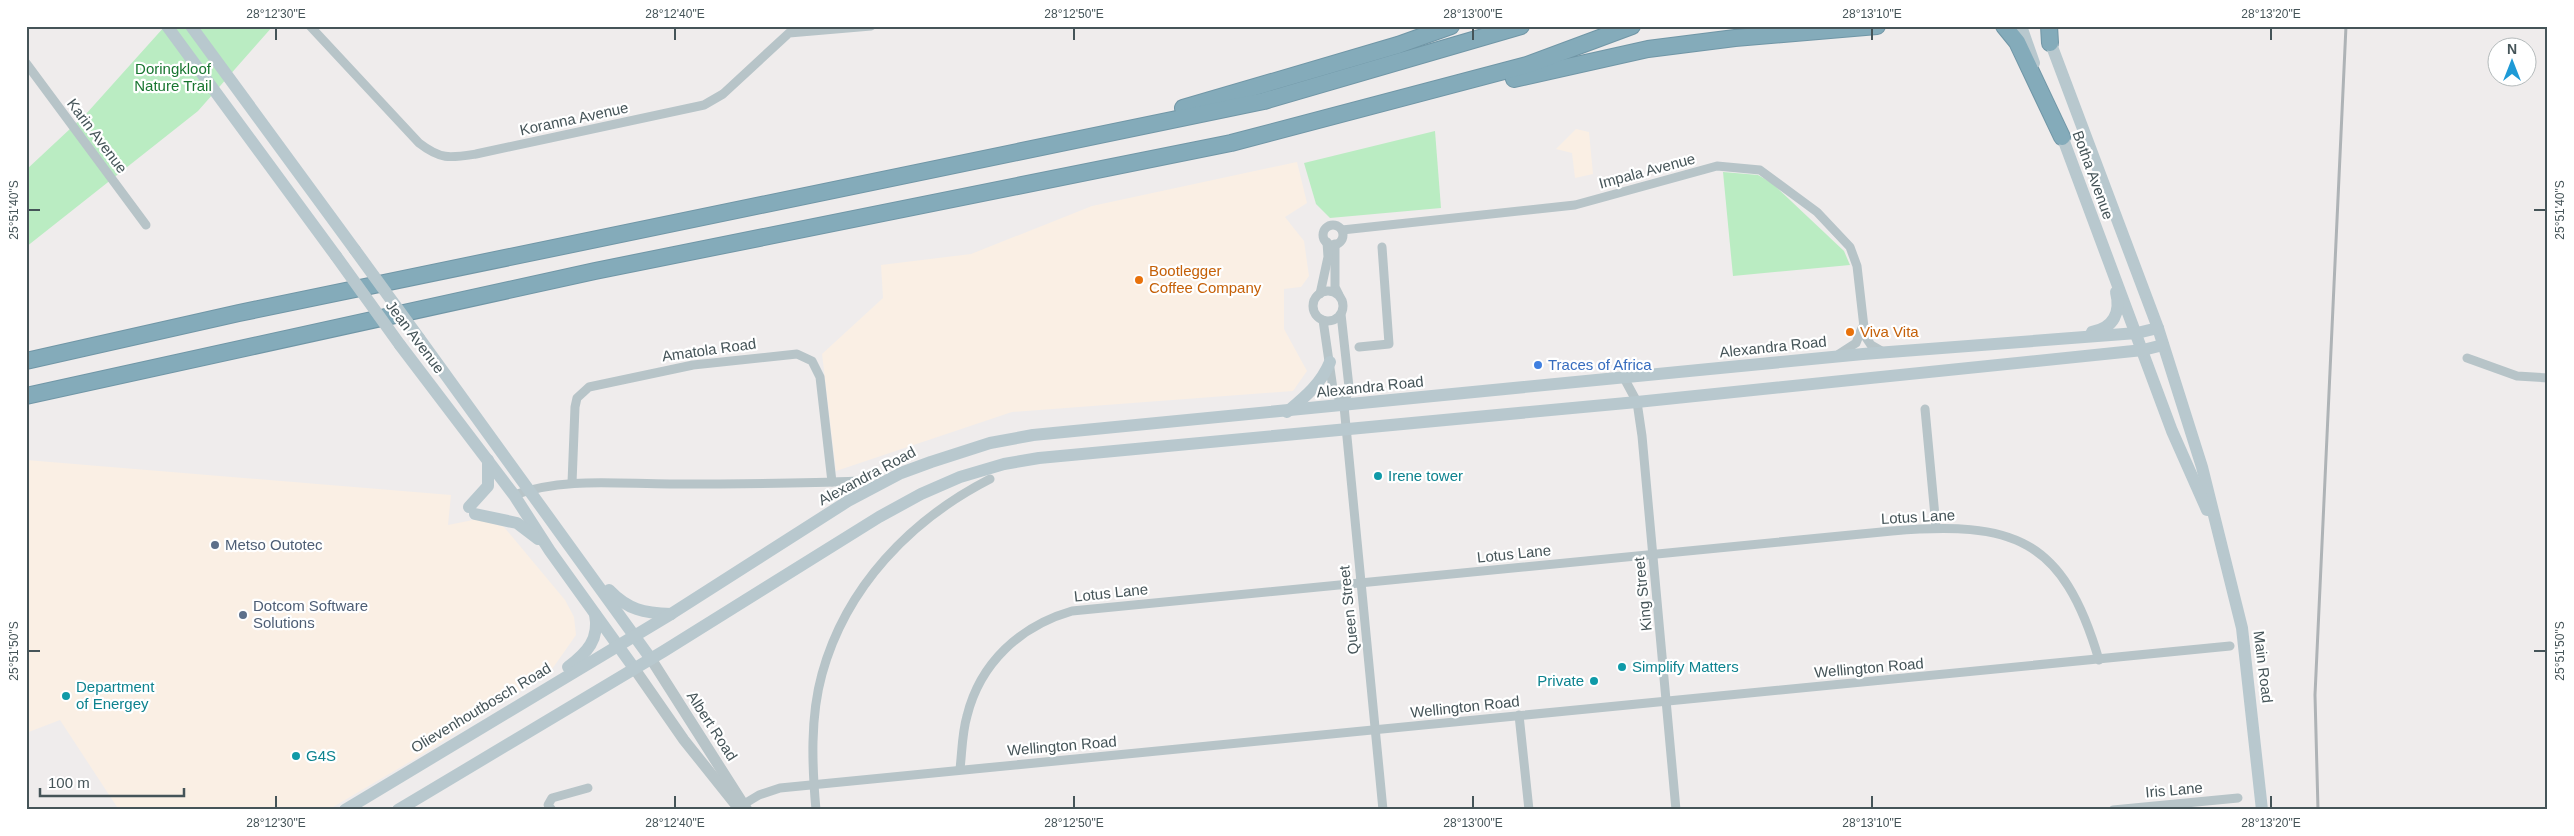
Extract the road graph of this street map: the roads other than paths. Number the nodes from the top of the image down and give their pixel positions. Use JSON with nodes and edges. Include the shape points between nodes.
{"nodes":[{"id":1,"x":168,"y":26,"type":"edge"},
{"id":2,"x":191,"y":26,"type":"edge"},
{"id":3,"x":310,"y":26,"type":"edge"},
{"id":4,"x":871,"y":26,"type":"edge"},
{"id":5,"x":1451,"y":26,"type":"edge"},
{"id":6,"x":1521,"y":26,"type":"edge"},
{"id":7,"x":1632,"y":26,"type":"edge"},
{"id":8,"x":1877,"y":26,"type":"edge"},
{"id":9,"x":2004,"y":26,"type":"edge"},
{"id":10,"x":2021,"y":26,"type":"edge"},
{"id":11,"x":2045,"y":26,"type":"edge"},
{"id":12,"x":788,"y":30,"type":"edge"},
{"id":13,"x":2050,"y":34,"type":"edge"},
{"id":14,"x":27,"y":66,"type":"edge"},
{"id":15,"x":1324,"y":120,"type":"junction"},
{"id":16,"x":2062,"y":137,"type":"junction"},
{"id":17,"x":1073,"y":140,"type":"junction"},
{"id":18,"x":146,"y":225,"type":"dead end"},
{"id":19,"x":1342,"y":230,"type":"junction"},
{"id":20,"x":1331,"y":243,"type":"junction"},
{"id":21,"x":1382,"y":247,"type":"dead end"},
{"id":22,"x":2105,"y":255,"type":"junction"},
{"id":23,"x":1320,"y":294,"type":"junction"},
{"id":24,"x":1340,"y":297,"type":"junction"},
{"id":25,"x":1341,"y":314,"type":"junction"},
{"id":26,"x":1323,"y":320,"type":"junction"},
{"id":27,"x":1862,"y":327,"type":"junction"},
{"id":28,"x":2158,"y":328,"type":"junction"},
{"id":29,"x":2137,"y":333,"type":"junction"},
{"id":30,"x":2043,"y":340,"type":"junction"},
{"id":31,"x":2163,"y":345,"type":"junction"},
{"id":32,"x":1971,"y":346,"type":"junction"},
{"id":33,"x":1359,"y":347,"type":"dead end"},
{"id":34,"x":2143,"y":350,"type":"junction"},
{"id":35,"x":1884,"y":352,"type":"junction"},
{"id":36,"x":1832,"y":357,"type":"junction"},
{"id":37,"x":2467,"y":358,"type":"dead end"},
{"id":38,"x":26,"y":361,"type":"edge"},
{"id":39,"x":1330,"y":362,"type":"junction"},
{"id":40,"x":2022,"y":363,"type":"junction"},
{"id":41,"x":1624,"y":378,"type":"junction"},
{"id":42,"x":2548,"y":378,"type":"edge"},
{"id":43,"x":26,"y":396,"type":"edge"},
{"id":44,"x":1637,"y":402,"type":"junction"},
{"id":45,"x":1344,"y":406,"type":"junction"},
{"id":46,"x":1925,"y":409,"type":"dead end"},
{"id":47,"x":1287,"y":412,"type":"junction"},
{"id":48,"x":1346,"y":428,"type":"junction"},
{"id":49,"x":488,"y":460,"type":"junction"},
{"id":50,"x":990,"y":479,"type":"dead end"},
{"id":51,"x":858,"y":481,"type":"dead end"},
{"id":52,"x":832,"y":482,"type":"junction"},
{"id":53,"x":572,"y":483,"type":"junction"},
{"id":54,"x":529,"y":490,"type":"junction"},
{"id":55,"x":514,"y":495,"type":"junction"},
{"id":56,"x":1936,"y":527,"type":"junction"},
{"id":57,"x":2216,"y":531,"type":"junction"},
{"id":58,"x":550,"y":551,"type":"junction"},
{"id":59,"x":1653,"y":554,"type":"junction"},
{"id":60,"x":578,"y":557,"type":"junction"},
{"id":61,"x":1360,"y":583,"type":"junction"},
{"id":62,"x":595,"y":612,"type":"junction"},
{"id":63,"x":671,"y":614,"type":"junction"},
{"id":64,"x":635,"y":635,"type":"junction"},
{"id":65,"x":619,"y":645,"type":"junction"},
{"id":66,"x":2230,"y":646,"type":"dead end"},
{"id":67,"x":651,"y":659,"type":"junction"},
{"id":68,"x":2099,"y":660,"type":"junction"},
{"id":69,"x":634,"y":668,"type":"junction"},
{"id":70,"x":1668,"y":701,"type":"junction"},
{"id":71,"x":501,"y":715,"type":"junction"},
{"id":72,"x":1520,"y":715,"type":"junction"},
{"id":73,"x":1376,"y":730,"type":"junction"},
{"id":74,"x":960,"y":769,"type":"junction"},
{"id":75,"x":813,"y":785,"type":"junction"},
{"id":76,"x":588,"y":788,"type":"dead end"},
{"id":77,"x":2238,"y":798,"type":"dead end"},
{"id":78,"x":742,"y":808,"type":"edge"},
{"id":79,"x":346,"y":810,"type":"edge"},
{"id":80,"x":398,"y":810,"type":"edge"},
{"id":81,"x":552,"y":810,"type":"edge"},
{"id":82,"x":816,"y":810,"type":"edge"},
{"id":83,"x":1383,"y":810,"type":"edge"},
{"id":84,"x":1529,"y":810,"type":"edge"},
{"id":85,"x":1676,"y":810,"type":"edge"},
{"id":86,"x":2113,"y":810,"type":"edge"},
{"id":87,"x":2262,"y":810,"type":"edge"}],
"edges":[{"from":1,"to":49,"type":"main road","name":"Jean Avenue","bridge":true,"via":[[400,346]]},
{"from":2,"to":54,"type":"main road","name":"Jean Avenue","bridge":true},
{"from":3,"to":12,"type":"street","name":"Koranna Avenue","via":[[419,143],[445,158],[704,105],[723,94]]},
{"from":4,"to":12,"type":"street","name":"Koranna Avenue"},
{"from":5,"to":17,"type":"highway","via":[[1398,45]]},
{"from":6,"to":17,"type":"highway","via":[[1264,101]]},
{"from":7,"to":15,"type":"highway","via":[[1527,65]]},
{"from":8,"to":15,"type":"highway","via":[[1648,49],[1553,69],[1380,113]]},
{"from":9,"to":16,"type":"highway","via":[[2017,42]]},
{"from":10,"to":16,"type":"main road","name":"Botha Avenue"},
{"from":11,"to":13,"type":"main road","name":"Botha Avenue"},
{"from":13,"to":28,"type":"main road","name":"Botha Avenue"},
{"from":14,"to":18,"type":"street","name":"Karin Avenue"},
{"from":15,"to":43,"type":"highway","via":[[1231,142],[586,273]]},
{"from":16,"to":22,"type":"main road","name":"Botha Avenue"},
{"from":17,"to":38,"type":"highway","via":[[258,309]]},
{"from":19,"to":20,"type":"street","via":[[1341,240]]},
{"from":19,"to":20,"type":"street","via":[[1334,225],[1327,227],[1323,234]]},
{"from":19,"to":27,"type":"street","name":"Impala Avenue","via":[[1575,205],[1717,166],[1739,166],[1768,175],[1817,212],[1847,242],[1857,266]]},
{"from":20,"to":23,"type":"street"},
{"from":20,"to":24,"type":"street","via":[[1335,287]]},
{"from":21,"to":33,"type":"street","via":[[1389,344]]},
{"from":22,"to":29,"type":"main road","name":"Botha Avenue"},
{"from":22,"to":30,"type":"main road","via":[[2118,303],[2114,319],[2102,330]]},
{"from":23,"to":24,"type":"street","via":[[1328,291]]},
{"from":23,"to":26,"type":"street","via":[[1314,308]]},
{"from":24,"to":25,"type":"street"},
{"from":25,"to":26,"type":"street","via":[[1335,319]]},
{"from":25,"to":45,"type":"street","via":[[1349,387]]},
{"from":26,"to":39,"type":"street"},
{"from":27,"to":35,"type":"street","name":"Impala Avenue","via":[[1871,345]]},
{"from":27,"to":36,"type":"street","via":[[1856,343]]},
{"from":28,"to":29,"type":"main road","name":"Alexandra Road"},
{"from":28,"to":31,"type":"main road","name":"Botha Avenue"},
{"from":29,"to":30,"type":"main road","name":"Alexandra Road"},
{"from":29,"to":34,"type":"main road","name":"Botha Avenue"},
{"from":30,"to":32,"type":"main road","name":"Alexandra Road"},
{"from":31,"to":34,"type":"main road"},
{"from":31,"to":57,"type":"main road","name":"Main Road","via":[[2202,467]]},
{"from":32,"to":35,"type":"main road","name":"Alexandra Road"},
{"from":32,"to":40,"type":"main road","via":[[1984,351],[2014,351]]},
{"from":34,"to":40,"type":"main road"},
{"from":34,"to":57,"type":"main road","name":"Main Road","via":[[2172,430]]},
{"from":35,"to":36,"type":"main road","name":"Alexandra Road"},
{"from":36,"to":41,"type":"main road","name":"Alexandra Road"},
{"from":37,"to":42,"type":"street","via":[[2517,376]]},
{"from":39,"to":45,"type":"street","via":[[1333,389]]},
{"from":39,"to":47,"type":"main road","via":[[1324,377]]},
{"from":40,"to":44,"type":"main road"},
{"from":41,"to":44,"type":"street","name":"King Street"},
{"from":41,"to":45,"type":"main road","name":"Alexandra Road"},
{"from":44,"to":48,"type":"main road"},
{"from":44,"to":59,"type":"street","name":"King Street"},
{"from":45,"to":47,"type":"main road","name":"Alexandra Road"},
{"from":45,"to":48,"type":"street","name":"Queen Street"},
{"from":46,"to":56,"type":"street"},
{"from":47,"to":63,"type":"main road","name":"Alexandra Road","via":[[1032,435],[960,451],[901,473],[848,501]]},
{"from":48,"to":61,"type":"street","name":"Queen Street"},
{"from":48,"to":67,"type":"main road","via":[[1039,458],[983,469],[921,494],[870,522]]},
{"from":49,"to":55,"type":"main road","name":"Jean Avenue"},
{"from":49,"to":58,"type":"main road","via":[[488,486],[472,510],[517,523]]},
{"from":50,"to":75,"type":"street","via":[[939,509],[913,530],[888,554],[851,604],[821,676],[815,718]]},
{"from":51,"to":52,"type":"street","name":"Alexandra Road"},
{"from":52,"to":53,"type":"street","name":"Alexandra Road","via":[[799,485]]},
{"from":52,"to":53,"type":"street","name":"Amatola Road","via":[[820,377],[812,361],[796,354],[693,365],[589,387],[577,398],[575,407]]},
{"from":53,"to":54,"type":"street","name":"Alexandra Road"},
{"from":54,"to":55,"type":"street","name":"Alexandra Road"},
{"from":54,"to":60,"type":"main road","name":"Jean Avenue"},
{"from":55,"to":58,"type":"main road","name":"Jean Avenue"},
{"from":56,"to":59,"type":"street","name":"Lotus Lane"},
{"from":56,"to":68,"type":"street","name":"Lotus Lane","via":[[2001,533],[2017,539],[2038,554],[2054,568],[2081,608]]},
{"from":57,"to":87,"type":"main road","name":"Main Road","via":[[2231,577],[2242,628]]},
{"from":58,"to":62,"type":"main road","name":"Jean Avenue"},
{"from":59,"to":61,"type":"street","name":"Lotus Lane"},
{"from":59,"to":70,"type":"street","name":"King Street"},
{"from":60,"to":63,"type":"main road","via":[[626,606],[637,611]]},
{"from":60,"to":64,"type":"main road","name":"Jean Avenue"},
{"from":61,"to":73,"type":"street","name":"Queen Street"},
{"from":61,"to":74,"type":"street","name":"Lotus Lane","via":[[1096,608],[1072,611],[1045,620],[1006,647],[980,680],[966,718]]},
{"from":62,"to":65,"type":"main road","name":"Jean Avenue"},
{"from":62,"to":71,"type":"main road","via":[[596,635],[588,650]]},
{"from":63,"to":64,"type":"main road","name":"Alexandra Road"},
{"from":64,"to":65,"type":"main road","name":"Olievenhoutbosch Road"},
{"from":64,"to":67,"type":"main road","name":"Jean Avenue"},
{"from":65,"to":69,"type":"main road","name":"Jean Avenue"},
{"from":65,"to":71,"type":"main road","name":"Olievenhoutbosch Road"},
{"from":66,"to":68,"type":"street","name":"Wellington Road"},
{"from":67,"to":69,"type":"main road"},
{"from":67,"to":78,"type":"street","name":"Albert Road"},
{"from":68,"to":70,"type":"street","name":"Wellington Road"},
{"from":69,"to":78,"type":"street","name":"Albert Road","via":[[684,740]]},
{"from":69,"to":80,"type":"main road"},
{"from":70,"to":72,"type":"street","name":"Wellington Road"},
{"from":70,"to":85,"type":"street","name":"King Street"},
{"from":71,"to":79,"type":"main road","name":"Olievenhoutbosch Road"},
{"from":72,"to":73,"type":"street","name":"Wellington Road"},
{"from":72,"to":84,"type":"street"},
{"from":73,"to":74,"type":"street","name":"Wellington Road"},
{"from":73,"to":83,"type":"street","name":"Queen Street"},
{"from":74,"to":75,"type":"street","name":"Wellington Road"},
{"from":75,"to":78,"type":"street","name":"Wellington Road","via":[[774,790]]},
{"from":75,"to":82,"type":"street"},
{"from":76,"to":81,"type":"street","via":[[552,798],[548,805]]},
{"from":77,"to":86,"type":"street","name":"Iris Lane"}]}
